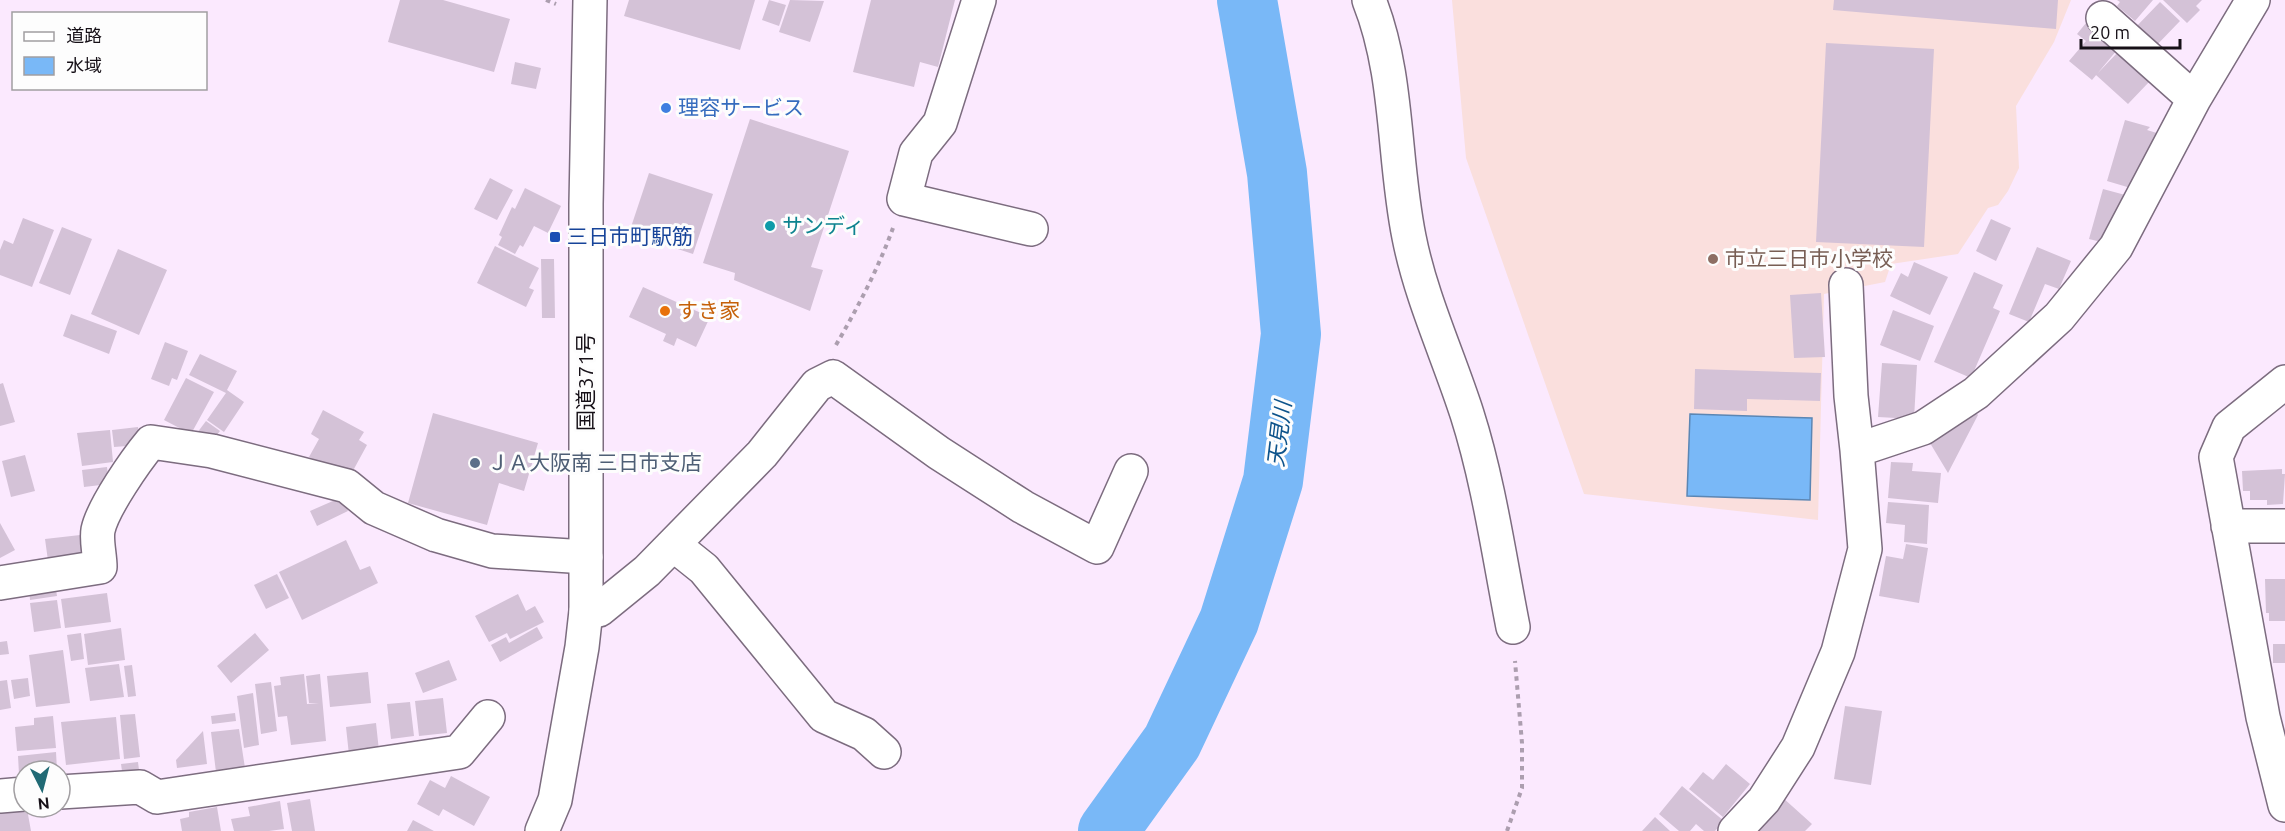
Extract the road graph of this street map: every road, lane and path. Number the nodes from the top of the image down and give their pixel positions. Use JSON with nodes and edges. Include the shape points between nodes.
{"nodes":[{"id":1,"x":590,"y":0,"type":"edge"},
{"id":2,"x":979,"y":0,"type":"edge"},
{"id":3,"x":1369,"y":0,"type":"edge"},
{"id":4,"x":2253,"y":0,"type":"edge"},
{"id":5,"x":2103,"y":18,"type":"dead end"},
{"id":6,"x":2194,"y":99,"type":"junction"},
{"id":7,"x":904,"y":199,"type":"junction"},
{"id":8,"x":1031,"y":229,"type":"dead end"},
{"id":9,"x":1846,"y":285,"type":"dead end"},
{"id":10,"x":2285,"y":382,"type":"edge"},
{"id":11,"x":817,"y":385,"type":"junction"},
{"id":12,"x":1857,"y":450,"type":"junction"},
{"id":13,"x":1131,"y":471,"type":"dead end"},
{"id":14,"x":2228,"y":526,"type":"junction"},
{"id":15,"x":2285,"y":526,"type":"edge"},
{"id":16,"x":674,"y":545,"type":"junction"},
{"id":17,"x":586,"y":557,"type":"junction"},
{"id":18,"x":0,"y":583,"type":"edge"},
{"id":19,"x":585,"y":611,"type":"junction"},
{"id":20,"x":1513,"y":627,"type":"joint"},
{"id":21,"x":488,"y":717,"type":"dead end"},
{"id":22,"x":2274,"y":717,"type":"edge"},
{"id":23,"x":884,"y":752,"type":"dead end"},
{"id":24,"x":72,"y":791,"type":"edge"},
{"id":25,"x":2285,"y":805,"type":"edge"},
{"id":26,"x":542,"y":831,"type":"edge"},
{"id":27,"x":1507,"y":831,"type":"edge"},
{"id":28,"x":1735,"y":831,"type":"edge"}],
"edges":[{"from":1,"to":17,"type":"main road","name":"国道371号"},
{"from":2,"to":7,"type":"main road","via":[[940,123],[916,153]]},
{"from":3,"to":20,"type":"main road","via":[[1391,85],[1409,237],[1482,467]]},
{"from":4,"to":6,"type":"main road"},
{"from":5,"to":6,"type":"main road"},
{"from":6,"to":12,"type":"main road","via":[[2116,248],[2059,317],[1976,393],[1923,428]]},
{"from":7,"to":8,"type":"main road"},
{"from":7,"to":11,"type":"path","via":[[884,254]]},
{"from":9,"to":12,"type":"main road"},
{"from":10,"to":14,"type":"main road","via":[[2229,427],[2216,457]]},
{"from":11,"to":13,"type":"main road","via":[[833,377],[939,453],[1023,507],[1097,547]]},
{"from":11,"to":16,"type":"main road","via":[[762,453]]},
{"from":12,"to":28,"type":"main road","via":[[1865,549],[1838,652],[1798,747],[1764,800]]},
{"from":14,"to":15,"type":"main road"},
{"from":14,"to":22,"type":"main road"},
{"from":16,"to":19,"type":"main road","via":[[599,610]]},
{"from":16,"to":23,"type":"main road","via":[[704,569],[824,716],[864,734]]},
{"from":17,"to":18,"type":"main road","via":[[492,550],[436,535],[374,508],[347,486],[212,451],[151,442],[135,461],[98,530],[100,567]]},
{"from":17,"to":19,"type":"main road","name":"国道371号"},
{"from":19,"to":26,"type":"main road","name":"国道371号","via":[[555,800]]},
{"from":20,"to":27,"type":"path","via":[[1522,788]]},
{"from":21,"to":24,"type":"main road","via":[[459,752],[157,797],[140,787]]},
{"from":22,"to":25,"type":"main road"}]}
